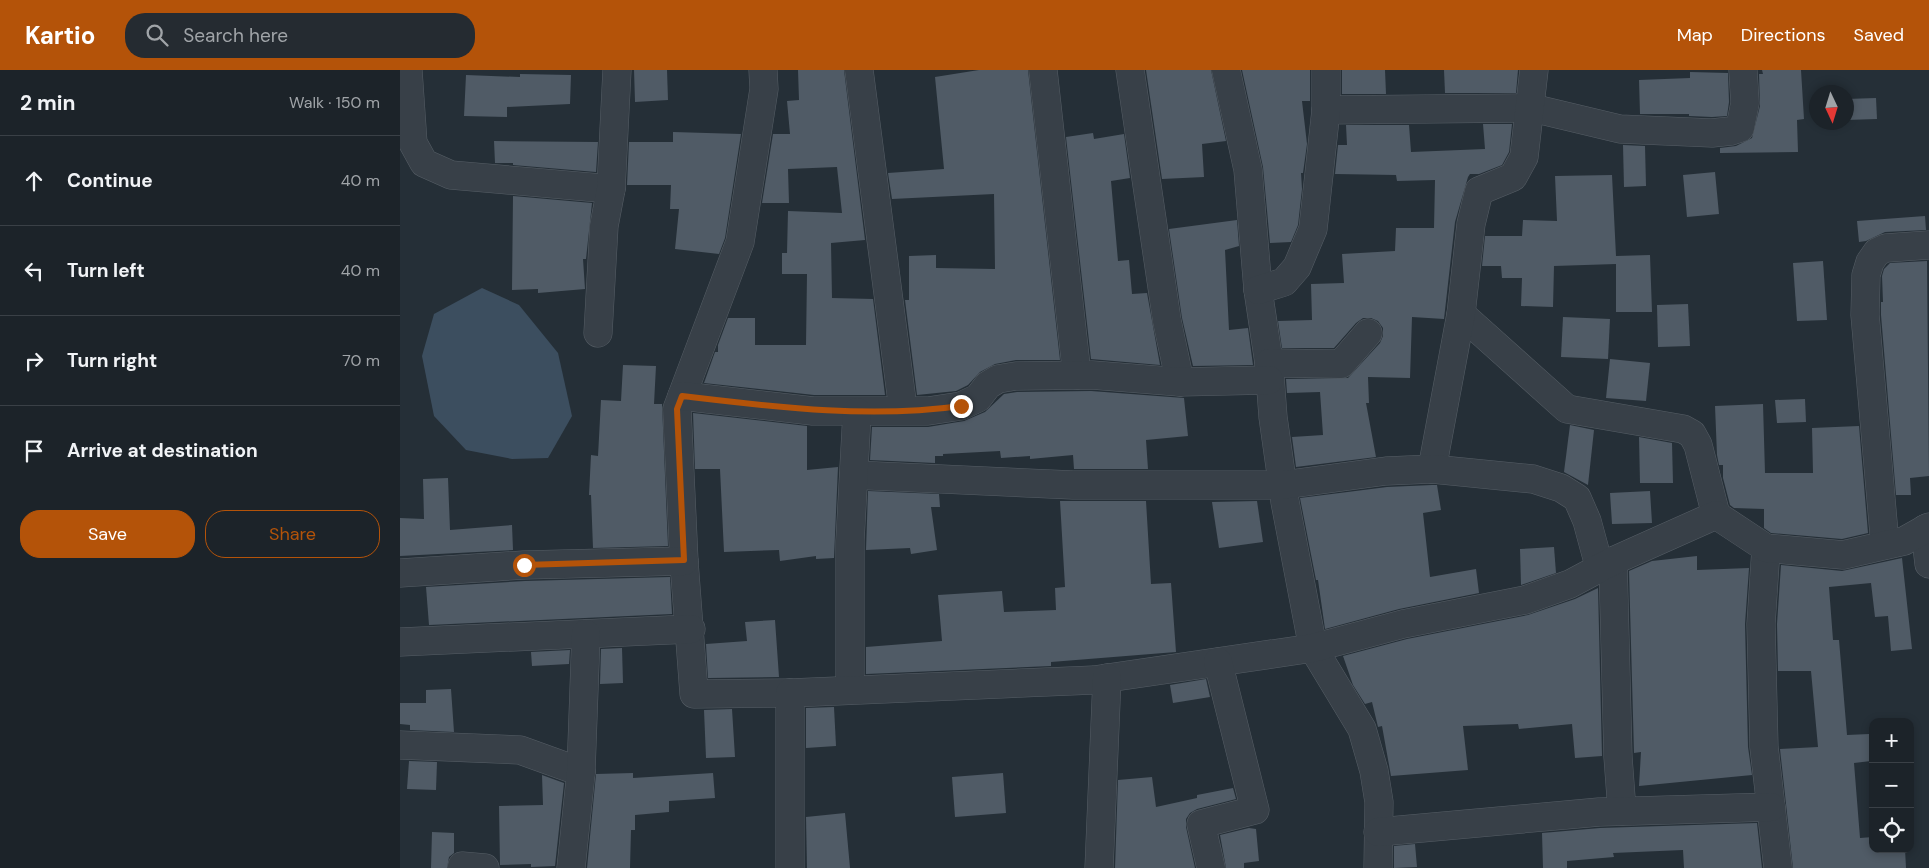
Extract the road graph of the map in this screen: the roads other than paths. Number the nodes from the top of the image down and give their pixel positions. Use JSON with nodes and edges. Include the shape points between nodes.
{"nodes":[{"id":1,"x":408,"y":70,"type":"edge"},
{"id":2,"x":617,"y":70,"type":"edge"},
{"id":3,"x":763,"y":70,"type":"edge"},
{"id":4,"x":860,"y":70,"type":"edge"},
{"id":5,"x":1043,"y":70,"type":"edge"},
{"id":6,"x":1130,"y":70,"type":"edge"},
{"id":7,"x":1226,"y":70,"type":"edge"},
{"id":8,"x":1326,"y":70,"type":"edge"},
{"id":9,"x":1534,"y":70,"type":"edge"},
{"id":10,"x":1743,"y":70,"type":"edge"},
{"id":11,"x":1532,"y":108,"type":"junction"},
{"id":12,"x":1326,"y":110,"type":"junction"},
{"id":13,"x":612,"y":189,"type":"junction"},
{"id":14,"x":1929,"y":245,"type":"edge"},
{"id":15,"x":1258,"y":290,"type":"junction"},
{"id":16,"x":1461,"y":314,"type":"junction"},
{"id":17,"x":598,"y":333,"type":"dead end"},
{"id":18,"x":1368,"y":333,"type":"dead end"},
{"id":19,"x":1269,"y":372,"type":"junction"},
{"id":20,"x":1077,"y":375,"type":"junction"},
{"id":21,"x":1180,"y":382,"type":"junction"},
{"id":22,"x":682,"y":396,"type":"junction"},
{"id":23,"x":903,"y":409,"type":"junction"},
{"id":24,"x":857,"y":412,"type":"junction"},
{"id":25,"x":1432,"y":469,"type":"junction"},
{"id":26,"x":854,"y":475,"type":"junction"},
{"id":27,"x":1283,"y":485,"type":"junction"},
{"id":28,"x":1716,"y":515,"type":"junction"},
{"id":29,"x":1927,"y":528,"type":"edge"},
{"id":30,"x":1886,"y":545,"type":"junction"},
{"id":31,"x":1766,"y":548,"type":"junction"},
{"id":32,"x":684,"y":560,"type":"junction"},
{"id":33,"x":1929,"y":564,"type":"edge"},
{"id":34,"x":1606,"y":565,"type":"junction"},
{"id":35,"x":400,"y":572,"type":"edge"},
{"id":36,"x":691,"y":629,"type":"junction"},
{"id":37,"x":586,"y":634,"type":"junction"},
{"id":38,"x":400,"y":642,"type":"edge"},
{"id":39,"x":1313,"y":648,"type":"junction"},
{"id":40,"x":1218,"y":662,"type":"junction"},
{"id":41,"x":1107,"y":678,"type":"junction"},
{"id":42,"x":850,"y":690,"type":"junction"},
{"id":43,"x":790,"y":693,"type":"junction"},
{"id":44,"x":400,"y":745,"type":"edge"},
{"id":45,"x":581,"y":772,"type":"junction"},
{"id":46,"x":1771,"y":807,"type":"junction"},
{"id":47,"x":1622,"y":811,"type":"junction"},
{"id":48,"x":1378,"y":832,"type":"junction"},
{"id":49,"x":570,"y":868,"type":"edge"},
{"id":50,"x":790,"y":868,"type":"edge"},
{"id":51,"x":1099,"y":868,"type":"edge"},
{"id":52,"x":1211,"y":868,"type":"edge"},
{"id":53,"x":1378,"y":868,"type":"edge"},
{"id":54,"x":1778,"y":868,"type":"edge"}],
"edges":[{"from":1,"to":13,"type":"street","via":[[413,143],[424,163],[452,175]]},
{"from":2,"to":13,"type":"street"},
{"from":3,"to":22,"type":"street","via":[[764,89],[740,242]]},
{"from":4,"to":23,"type":"street"},
{"from":5,"to":20,"type":"street"},
{"from":6,"to":21,"type":"street"},
{"from":7,"to":15,"type":"street","via":[[1248,170]]},
{"from":8,"to":12,"type":"street"},
{"from":9,"to":11,"type":"street"},
{"from":10,"to":11,"type":"street","via":[[1743,119],[1740,128],[1731,131],[1620,129]]},
{"from":11,"to":12,"type":"street"},
{"from":11,"to":16,"type":"street","via":[[1524,158],[1513,177],[1479,191],[1471,224]]},
{"from":12,"to":15,"type":"street","via":[[1313,229],[1298,267],[1284,282]]},
{"from":13,"to":17,"type":"street","via":[[604,226]]},
{"from":14,"to":30,"type":"street","via":[[1886,248],[1877,252],[1866,275],[1865,315]]},
{"from":15,"to":19,"type":"street"},
{"from":16,"to":25,"type":"street"},
{"from":16,"to":28,"type":"street","via":[[1567,409],[1683,429],[1692,434],[1698,445]]},
{"from":18,"to":19,"type":"street","via":[[1341,364]]},
{"from":19,"to":21,"type":"street"},
{"from":19,"to":27,"type":"street"},
{"from":20,"to":21,"type":"street"},
{"from":20,"to":23,"type":"street","via":[[998,379],[988,385],[978,398],[961,406]]},
{"from":22,"to":24,"type":"street","via":[[813,411]]},
{"from":22,"to":32,"type":"street","via":[[677,409]]},
{"from":23,"to":24,"type":"street"},
{"from":24,"to":26,"type":"street"},
{"from":25,"to":27,"type":"street","via":[[1386,471]]},
{"from":25,"to":34,"type":"street","via":[[1533,479],[1561,488],[1577,498]]},
{"from":26,"to":27,"type":"street","via":[[1073,485]]},
{"from":26,"to":42,"type":"street","via":[[850,541]]},
{"from":27,"to":39,"type":"street"},
{"from":28,"to":31,"type":"street"},
{"from":28,"to":34,"type":"street"},
{"from":29,"to":30,"type":"street","via":[[1904,541]]},
{"from":29,"to":33,"type":"street"},
{"from":30,"to":31,"type":"street","via":[[1843,555]]},
{"from":31,"to":46,"type":"street","via":[[1761,634],[1764,747]]},
{"from":32,"to":35,"type":"street"},
{"from":32,"to":36,"type":"street"},
{"from":34,"to":39,"type":"street","via":[[1570,584],[1525,600],[1403,624]]},
{"from":34,"to":47,"type":"street"},
{"from":36,"to":37,"type":"street"},
{"from":36,"to":43,"type":"street","via":[[694,694]]},
{"from":37,"to":38,"type":"street"},
{"from":37,"to":45,"type":"street"},
{"from":39,"to":40,"type":"street"},
{"from":39,"to":48,"type":"street","via":[[1362,729],[1379,802]]},
{"from":40,"to":41,"type":"street"},
{"from":40,"to":52,"type":"street","via":[[1255,810],[1201,824]]},
{"from":41,"to":42,"type":"street"},
{"from":41,"to":51,"type":"street"},
{"from":42,"to":43,"type":"street"},
{"from":43,"to":50,"type":"street"},
{"from":44,"to":45,"type":"street","via":[[520,750]]},
{"from":45,"to":49,"type":"street"},
{"from":46,"to":47,"type":"street"},
{"from":46,"to":54,"type":"street"},
{"from":47,"to":48,"type":"street"},
{"from":48,"to":53,"type":"street"}]}
